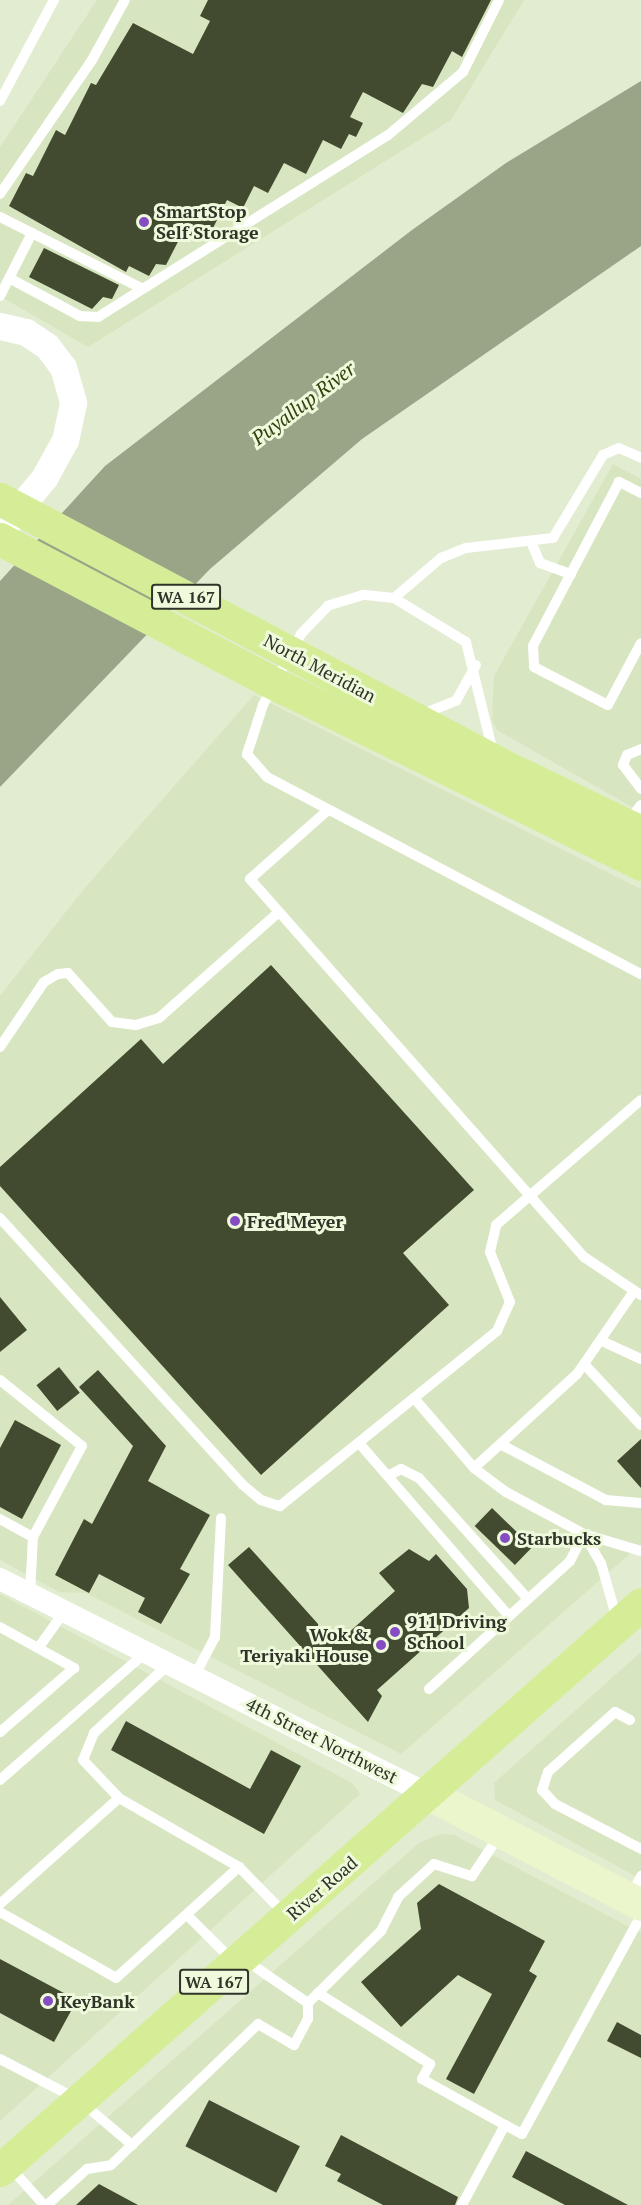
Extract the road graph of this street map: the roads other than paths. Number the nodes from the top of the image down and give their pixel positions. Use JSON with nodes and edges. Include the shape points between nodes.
{"nodes":[{"id":1,"x":54,"y":0,"type":"edge"},
{"id":2,"x":125,"y":0,"type":"edge"},
{"id":3,"x":499,"y":0,"type":"edge"},
{"id":4,"x":0,"y":101,"type":"edge"},
{"id":5,"x":0,"y":194,"type":"edge"},
{"id":6,"x":0,"y":216,"type":"edge"},
{"id":7,"x":32,"y":233,"type":"junction"},
{"id":8,"x":9,"y":278,"type":"junction"},
{"id":9,"x":141,"y":288,"type":"junction"},
{"id":10,"x":0,"y":296,"type":"edge"},
{"id":11,"x":0,"y":326,"type":"edge"},
{"id":12,"x":641,"y":458,"type":"edge"},
{"id":13,"x":641,"y":493,"type":"edge"},
{"id":14,"x":0,"y":499,"type":"edge"},
{"id":15,"x":0,"y":531,"type":"edge"},
{"id":16,"x":0,"y":539,"type":"edge"},
{"id":17,"x":532,"y":544,"type":"junction"},
{"id":18,"x":571,"y":574,"type":"junction"},
{"id":19,"x":394,"y":598,"type":"junction"},
{"id":20,"x":641,"y":643,"type":"edge"},
{"id":21,"x":476,"y":665,"type":"junction"},
{"id":22,"x":411,"y":715,"type":"junction"},
{"id":23,"x":641,"y":749,"type":"edge"},
{"id":24,"x":506,"y":767,"type":"junction"},
{"id":25,"x":641,"y":789,"type":"edge"},
{"id":26,"x":328,"y":810,"type":"junction"},
{"id":27,"x":636,"y":820,"type":"edge"},
{"id":28,"x":641,"y":864,"type":"edge"},
{"id":29,"x":279,"y":912,"type":"junction"},
{"id":30,"x":641,"y":974,"type":"edge"},
{"id":31,"x":0,"y":1047,"type":"edge"},
{"id":32,"x":641,"y":1100,"type":"edge"},
{"id":33,"x":529,"y":1194,"type":"junction"},
{"id":34,"x":0,"y":1218,"type":"edge"},
{"id":35,"x":637,"y":1293,"type":"edge"},
{"id":36,"x":604,"y":1342,"type":"junction"},
{"id":37,"x":641,"y":1359,"type":"edge"},
{"id":38,"x":585,"y":1365,"type":"junction"},
{"id":39,"x":2,"y":1386,"type":"edge"},
{"id":40,"x":414,"y":1398,"type":"junction"},
{"id":41,"x":641,"y":1425,"type":"edge"},
{"id":42,"x":359,"y":1443,"type":"junction"},
{"id":43,"x":502,"y":1445,"type":"junction"},
{"id":44,"x":474,"y":1468,"type":"junction"},
{"id":45,"x":388,"y":1476,"type":"junction"},
{"id":46,"x":641,"y":1503,"type":"edge"},
{"id":47,"x":221,"y":1518,"type":"dead end"},
{"id":48,"x":0,"y":1519,"type":"edge"},
{"id":49,"x":584,"y":1534,"type":"junction"},
{"id":50,"x":33,"y":1537,"type":"junction"},
{"id":51,"x":641,"y":1551,"type":"edge"},
{"id":52,"x":0,"y":1579,"type":"edge"},
{"id":53,"x":30,"y":1595,"type":"junction"},
{"id":54,"x":528,"y":1599,"type":"junction"},
{"id":55,"x":63,"y":1612,"type":"junction"},
{"id":56,"x":630,"y":1614,"type":"edge"},
{"id":57,"x":509,"y":1616,"type":"junction"},
{"id":58,"x":0,"y":1627,"type":"edge"},
{"id":59,"x":39,"y":1647,"type":"junction"},
{"id":60,"x":148,"y":1651,"type":"junction"},
{"id":61,"x":171,"y":1662,"type":"junction"},
{"id":62,"x":195,"y":1675,"type":"junction"},
{"id":63,"x":429,"y":1689,"type":"dead end"},
{"id":64,"x":630,"y":1720,"type":"dead end"},
{"id":65,"x":0,"y":1732,"type":"edge"},
{"id":66,"x":0,"y":1780,"type":"edge"},
{"id":67,"x":430,"y":1795,"type":"junction"},
{"id":68,"x":119,"y":1798,"type":"junction"},
{"id":69,"x":502,"y":1831,"type":"junction"},
{"id":70,"x":641,"y":1850,"type":"edge"},
{"id":71,"x":239,"y":1867,"type":"junction"},
{"id":72,"x":638,"y":1899,"type":"edge"},
{"id":73,"x":0,"y":1904,"type":"edge"},
{"id":74,"x":0,"y":1912,"type":"edge"},
{"id":75,"x":187,"y":1915,"type":"junction"},
{"id":76,"x":288,"y":1918,"type":"junction"},
{"id":77,"x":239,"y":1960,"type":"junction"},
{"id":78,"x":318,"y":1993,"type":"junction"},
{"id":79,"x":308,"y":2003,"type":"junction"},
{"id":80,"x":0,"y":2059,"type":"edge"},
{"id":81,"x":79,"y":2100,"type":"junction"},
{"id":82,"x":506,"y":2125,"type":"junction"},
{"id":83,"x":132,"y":2145,"type":"junction"},
{"id":84,"x":3,"y":2167,"type":"edge"},
{"id":85,"x":45,"y":2205,"type":"edge"},
{"id":86,"x":462,"y":2205,"type":"edge"}],
"edges":[{"from":1,"to":4,"type":"lane"},
{"from":2,"to":5,"type":"lane","via":[[92,60]]},
{"from":3,"to":9,"type":"lane","via":[[463,72],[387,136]]},
{"from":6,"to":7,"type":"lane"},
{"from":7,"to":8,"type":"lane"},
{"from":7,"to":9,"type":"lane"},
{"from":8,"to":9,"type":"lane","via":[[88,318]]},
{"from":8,"to":10,"type":"lane"},
{"from":11,"to":15,"type":"street","via":[[26,332],[47,346],[63,367],[73,403],[65,440],[44,478]]},
{"from":12,"to":17,"type":"lane","via":[[610,449],[559,532]]},
{"from":13,"to":18,"type":"lane","via":[[619,482]]},
{"from":14,"to":22,"type":"main road","name":"North Meridian","number":"WA 167"},
{"from":16,"to":28,"type":"main road","name":"North Meridian","number":"WA 167","via":[[325,710]]},
{"from":17,"to":18,"type":"lane","via":[[540,563]]},
{"from":17,"to":19,"type":"lane","via":[[488,543],[441,558]]},
{"from":18,"to":20,"type":"lane","via":[[533,646],[534,667],[608,705]]},
{"from":19,"to":21,"type":"lane","via":[[456,633]]},
{"from":19,"to":26,"type":"lane","via":[[347,597],[312,621],[294,644],[249,740],[249,761],[259,773]]},
{"from":21,"to":22,"type":"lane","via":[[456,701]]},
{"from":21,"to":24,"type":"lane","via":[[482,725]]},
{"from":22,"to":24,"type":"main road","name":"North Meridian","number":"WA 167"},
{"from":23,"to":25,"type":"lane","via":[[627,755],[623,765]]},
{"from":24,"to":27,"type":"main road","name":"North Meridian","number":"WA 167"},
{"from":26,"to":29,"type":"lane","via":[[250,879]]},
{"from":26,"to":30,"type":"lane"},
{"from":29,"to":31,"type":"lane","via":[[159,1018],[136,1025],[112,1022],[68,973],[58,974],[44,982]]},
{"from":29,"to":33,"type":"lane"},
{"from":32,"to":33,"type":"lane"},
{"from":33,"to":35,"type":"lane","via":[[584,1257]]},
{"from":33,"to":40,"type":"lane","via":[[491,1236],[491,1257],[510,1302],[503,1323]]},
{"from":34,"to":42,"type":"lane","via":[[261,1500],[284,1504]]},
{"from":35,"to":36,"type":"lane"},
{"from":36,"to":37,"type":"lane"},
{"from":36,"to":38,"type":"lane"},
{"from":38,"to":41,"type":"lane"},
{"from":38,"to":43,"type":"lane"},
{"from":39,"to":50,"type":"lane","via":[[82,1446]]},
{"from":40,"to":42,"type":"lane"},
{"from":40,"to":44,"type":"lane"},
{"from":42,"to":45,"type":"lane"},
{"from":43,"to":44,"type":"lane"},
{"from":43,"to":46,"type":"lane","via":[[606,1500]]},
{"from":44,"to":49,"type":"lane","via":[[506,1492]]},
{"from":45,"to":54,"type":"lane","via":[[401,1469],[419,1478]]},
{"from":45,"to":57,"type":"lane"},
{"from":47,"to":62,"type":"lane","via":[[215,1637]]},
{"from":48,"to":50,"type":"lane"},
{"from":49,"to":51,"type":"lane"},
{"from":49,"to":54,"type":"lane","via":[[570,1562]]},
{"from":49,"to":56,"type":"lane"},
{"from":50,"to":53,"type":"lane"},
{"from":52,"to":53,"type":"street","name":"4th Street Northwest"},
{"from":53,"to":55,"type":"street","name":"4th Street Northwest"},
{"from":54,"to":57,"type":"lane"},
{"from":55,"to":59,"type":"lane"},
{"from":55,"to":60,"type":"street","name":"4th Street Northwest"},
{"from":56,"to":67,"type":"main road","name":"River Road","number":"WA 167"},
{"from":57,"to":63,"type":"lane"},
{"from":58,"to":59,"type":"lane"},
{"from":59,"to":65,"type":"lane","via":[[74,1668]]},
{"from":60,"to":61,"type":"street","name":"4th Street Northwest"},
{"from":60,"to":66,"type":"lane"},
{"from":61,"to":62,"type":"street","name":"4th Street Northwest"},
{"from":61,"to":68,"type":"lane","via":[[85,1746],[83,1760]]},
{"from":62,"to":67,"type":"street","name":"4th Street Northwest"},
{"from":64,"to":70,"type":"lane","via":[[615,1712],[548,1772],[541,1786],[549,1800]]},
{"from":67,"to":69,"type":"main road","name":"4th Street Northwest"},
{"from":67,"to":76,"type":"main road","name":"River Road","number":"WA 167"},
{"from":68,"to":71,"type":"lane"},
{"from":68,"to":73,"type":"lane"},
{"from":69,"to":72,"type":"main road","name":"4th Street Northwest"},
{"from":69,"to":78,"type":"lane","via":[[472,1876],[434,1864],[398,1897],[381,1931]]},
{"from":71,"to":75,"type":"lane"},
{"from":71,"to":76,"type":"lane"},
{"from":72,"to":82,"type":"lane","via":[[522,2134]]},
{"from":74,"to":75,"type":"lane","via":[[116,1978]]},
{"from":75,"to":77,"type":"lane"},
{"from":76,"to":77,"type":"main road","name":"River Road","number":"WA 167"},
{"from":77,"to":79,"type":"lane"},
{"from":77,"to":81,"type":"main road","name":"River Road","number":"WA 167"},
{"from":78,"to":79,"type":"lane"},
{"from":78,"to":82,"type":"lane","via":[[430,2064],[423,2079]]},
{"from":79,"to":83,"type":"lane","via":[[308,2019],[294,2045],[258,2024]]},
{"from":80,"to":81,"type":"lane"},
{"from":81,"to":83,"type":"lane"},
{"from":81,"to":84,"type":"main road","name":"River Road","number":"WA 167"},
{"from":82,"to":86,"type":"lane"},
{"from":83,"to":85,"type":"lane","via":[[111,2165],[87,2169]]},
{"from":84,"to":85,"type":"lane"}]}
